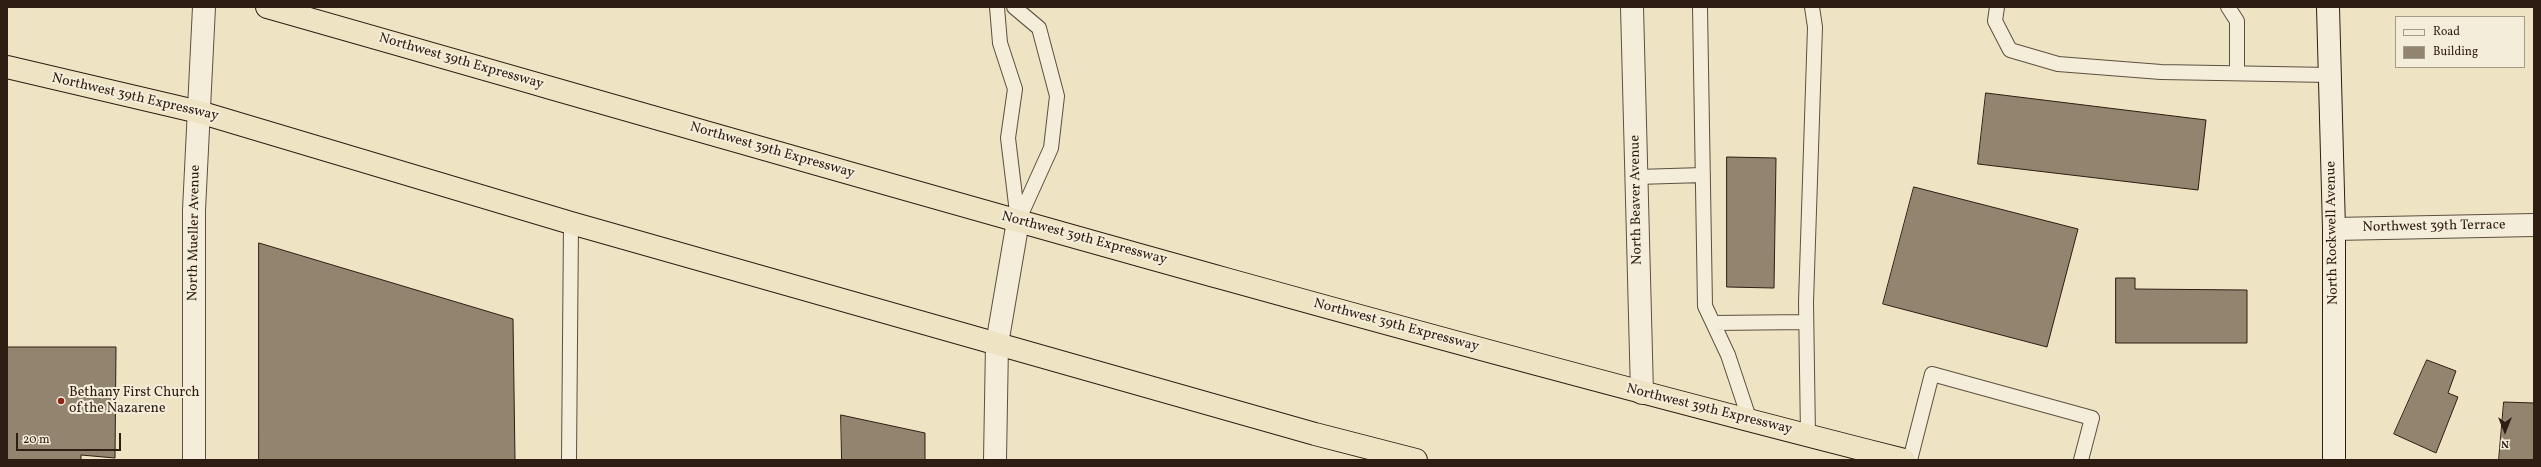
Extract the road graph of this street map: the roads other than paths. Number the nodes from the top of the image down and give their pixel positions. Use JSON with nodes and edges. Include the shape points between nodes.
{"nodes":[{"id":1,"x":204,"y":7,"type":"edge"},
{"id":2,"x":267,"y":7,"type":"edge"},
{"id":3,"x":997,"y":7,"type":"edge"},
{"id":4,"x":1014,"y":7,"type":"edge"},
{"id":5,"x":1632,"y":7,"type":"edge"},
{"id":6,"x":1700,"y":7,"type":"edge"},
{"id":7,"x":1812,"y":7,"type":"edge"},
{"id":8,"x":1997,"y":7,"type":"edge"},
{"id":9,"x":2228,"y":7,"type":"edge"},
{"id":10,"x":2328,"y":7,"type":"edge"},
{"id":11,"x":7,"y":67,"type":"edge"},
{"id":12,"x":2237,"y":73,"type":"junction"},
{"id":13,"x":2330,"y":75,"type":"junction"},
{"id":14,"x":199,"y":112,"type":"junction"},
{"id":15,"x":1703,"y":175,"type":"junction"},
{"id":16,"x":1637,"y":177,"type":"junction"},
{"id":17,"x":1018,"y":222,"type":"junction"},
{"id":18,"x":571,"y":223,"type":"junction"},
{"id":19,"x":2534,"y":225,"type":"edge"},
{"id":20,"x":2334,"y":228,"type":"junction"},
{"id":21,"x":1806,"y":322,"type":"junction"},
{"id":22,"x":1713,"y":323,"type":"junction"},
{"id":23,"x":997,"y":344,"type":"junction"},
{"id":24,"x":1642,"y":394,"type":"junction"},
{"id":25,"x":1750,"y":421,"type":"junction"},
{"id":26,"x":1808,"y":436,"type":"junction"},
{"id":27,"x":194,"y":460,"type":"edge"},
{"id":28,"x":568,"y":460,"type":"edge"},
{"id":29,"x":994,"y":460,"type":"edge"},
{"id":30,"x":1416,"y":460,"type":"edge"},
{"id":31,"x":1904,"y":460,"type":"edge"},
{"id":32,"x":1910,"y":460,"type":"edge"},
{"id":33,"x":2081,"y":460,"type":"edge"},
{"id":34,"x":2334,"y":460,"type":"edge"}],
"edges":[{"from":1,"to":14,"type":"street","name":"North Mueller Avenue"},
{"from":2,"to":17,"type":"highway","name":"Northwest 39th Expressway"},
{"from":3,"to":17,"type":"lane","via":[[1000,43],[1015,89],[1008,138]]},
{"from":4,"to":17,"type":"lane","via":[[1039,28],[1057,96],[1051,148]]},
{"from":5,"to":16,"type":"street","name":"North Beaver Avenue"},
{"from":6,"to":15,"type":"lane"},
{"from":7,"to":21,"type":"lane","via":[[1815,27]]},
{"from":8,"to":12,"type":"lane","via":[[1996,21],[2010,50],[2058,64],[2161,72]]},
{"from":9,"to":12,"type":"lane","via":[[2237,21]]},
{"from":10,"to":13,"type":"street","name":"North Rockwell Avenue"},
{"from":11,"to":14,"type":"highway","name":"Northwest 39th Expressway"},
{"from":12,"to":13,"type":"lane"},
{"from":13,"to":20,"type":"street","name":"North Rockwell Avenue"},
{"from":14,"to":18,"type":"highway","name":"Northwest 39th Expressway"},
{"from":14,"to":27,"type":"street","name":"North Mueller Avenue","via":[[194,210]]},
{"from":15,"to":16,"type":"lane"},
{"from":15,"to":22,"type":"lane","via":[[1705,306]]},
{"from":16,"to":24,"type":"street","name":"North Beaver Avenue"},
{"from":17,"to":23,"type":"street"},
{"from":17,"to":24,"type":"highway","name":"Northwest 39th Expressway"},
{"from":18,"to":23,"type":"highway","name":"Northwest 39th Expressway"},
{"from":18,"to":28,"type":"lane"},
{"from":19,"to":20,"type":"street","name":"Northwest 39th Terrace"},
{"from":20,"to":34,"type":"street","name":"North Rockwell Avenue"},
{"from":21,"to":22,"type":"lane"},
{"from":21,"to":26,"type":"lane"},
{"from":22,"to":25,"type":"lane","via":[[1728,355]]},
{"from":23,"to":29,"type":"street"},
{"from":23,"to":30,"type":"highway","name":"Northwest 39th Expressway"},
{"from":24,"to":25,"type":"highway","name":"Northwest 39th Expressway"},
{"from":25,"to":26,"type":"highway","name":"Northwest 39th Expressway"},
{"from":26,"to":31,"type":"highway","name":"Northwest 39th Expressway"},
{"from":32,"to":33,"type":"lane","via":[[1932,374],[2092,418]]}]}
